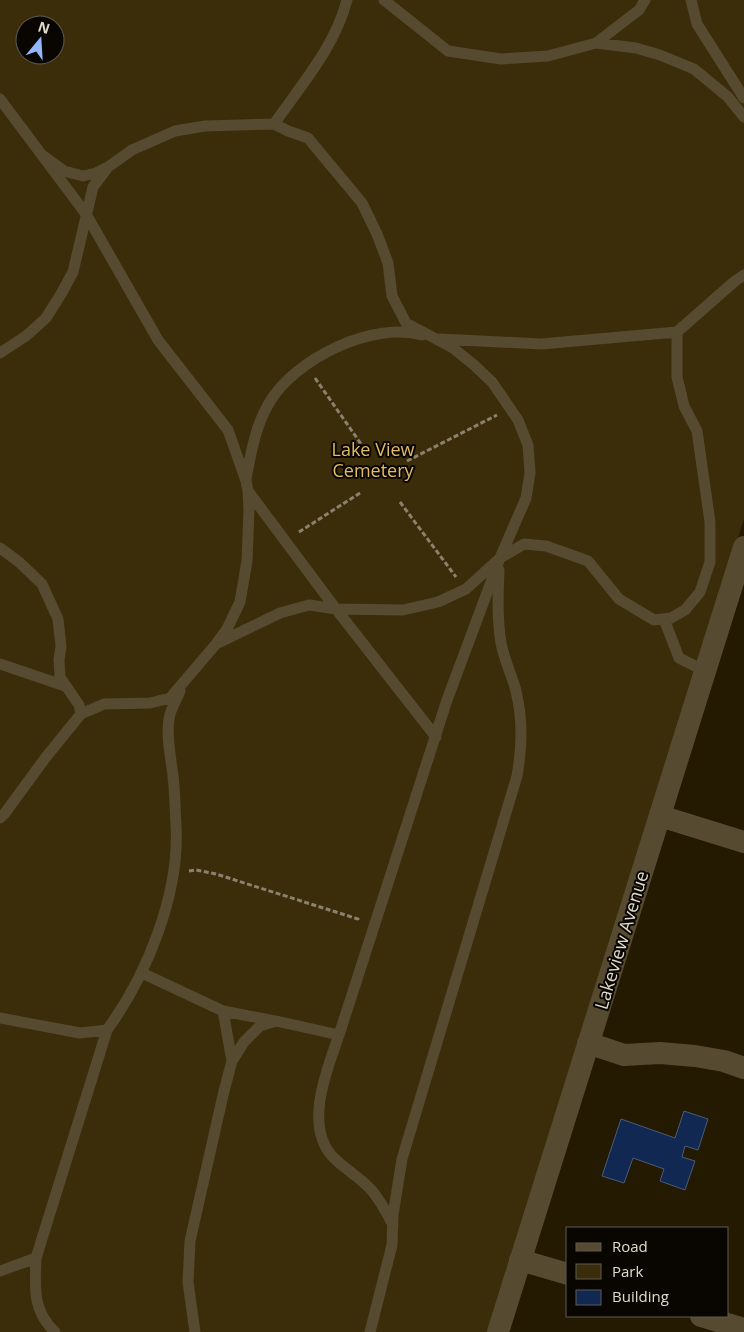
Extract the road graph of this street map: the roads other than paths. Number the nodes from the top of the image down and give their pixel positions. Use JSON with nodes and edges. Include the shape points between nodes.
{"nodes":[{"id":1,"x":346,"y":0,"type":"edge"},
{"id":2,"x":384,"y":0,"type":"edge"},
{"id":3,"x":645,"y":0,"type":"edge"},
{"id":4,"x":691,"y":0,"type":"edge"},
{"id":5,"x":596,"y":43,"type":"junction"},
{"id":6,"x":744,"y":98,"type":"edge"},
{"id":7,"x":0,"y":99,"type":"edge"},
{"id":8,"x":744,"y":117,"type":"edge"},
{"id":9,"x":274,"y":124,"type":"junction"},
{"id":10,"x":42,"y":155,"type":"junction"},
{"id":11,"x":108,"y":167,"type":"junction"},
{"id":12,"x":86,"y":214,"type":"junction"},
{"id":13,"x":744,"y":275,"type":"edge"},
{"id":14,"x":677,"y":332,"type":"junction"},
{"id":15,"x":438,"y":339,"type":"junction"},
{"id":16,"x":0,"y":353,"type":"edge"},
{"id":17,"x":247,"y":486,"type":"junction"},
{"id":18,"x":0,"y":548,"type":"edge"},
{"id":19,"x":500,"y":558,"type":"junction"},
{"id":20,"x":742,"y":558,"type":"edge"},
{"id":21,"x":336,"y":609,"type":"junction"},
{"id":22,"x":664,"y":619,"type":"junction"},
{"id":23,"x":216,"y":644,"type":"junction"},
{"id":24,"x":0,"y":664,"type":"edge"},
{"id":25,"x":705,"y":671,"type":"junction"},
{"id":26,"x":65,"y":686,"type":"junction"},
{"id":27,"x":182,"y":686,"type":"junction"},
{"id":28,"x":81,"y":714,"type":"junction"},
{"id":29,"x":436,"y":737,"type":"junction"},
{"id":30,"x":660,"y":816,"type":"junction"},
{"id":31,"x":0,"y":818,"type":"edge"},
{"id":32,"x":744,"y":842,"type":"edge"},
{"id":33,"x":142,"y":973,"type":"junction"},
{"id":34,"x":223,"y":1011,"type":"junction"},
{"id":35,"x":0,"y":1018,"type":"edge"},
{"id":36,"x":276,"y":1021,"type":"junction"},
{"id":37,"x":107,"y":1030,"type":"junction"},
{"id":38,"x":339,"y":1035,"type":"junction"},
{"id":39,"x":588,"y":1043,"type":"junction"},
{"id":40,"x":232,"y":1061,"type":"junction"},
{"id":41,"x":744,"y":1068,"type":"edge"},
{"id":42,"x":393,"y":1225,"type":"junction"},
{"id":43,"x":36,"y":1258,"type":"junction"},
{"id":44,"x":520,"y":1260,"type":"junction"},
{"id":45,"x":0,"y":1271,"type":"edge"},
{"id":46,"x":566,"y":1273,"type":"edge"},
{"id":47,"x":704,"y":1317,"type":"edge"},
{"id":48,"x":744,"y":1329,"type":"edge"},
{"id":49,"x":53,"y":1331,"type":"edge"},
{"id":50,"x":195,"y":1332,"type":"edge"},
{"id":51,"x":370,"y":1332,"type":"edge"},
{"id":52,"x":498,"y":1332,"type":"edge"}],
"edges":[{"from":1,"to":9,"type":"lane","via":[[335,33]]},
{"from":2,"to":5,"type":"lane","via":[[448,50],[501,59],[548,56]]},
{"from":3,"to":5,"type":"lane","via":[[639,10]]},
{"from":4,"to":6,"type":"lane","via":[[697,24]]},
{"from":5,"to":8,"type":"lane","via":[[660,54],[694,69],[728,97]]},
{"from":7,"to":10,"type":"lane"},
{"from":9,"to":11,"type":"lane","via":[[205,126],[175,131],[132,150]]},
{"from":9,"to":15,"type":"lane","via":[[308,138],[362,203],[388,263],[392,296],[406,323]]},
{"from":10,"to":11,"type":"lane","via":[[75,175],[84,176]]},
{"from":10,"to":12,"type":"lane"},
{"from":11,"to":12,"type":"lane","via":[[93,187]]},
{"from":12,"to":16,"type":"lane","via":[[74,272],[61,294],[46,318]]},
{"from":12,"to":17,"type":"lane","via":[[158,340],[228,430]]},
{"from":13,"to":14,"type":"lane"},
{"from":14,"to":15,"type":"lane","via":[[541,344]]},
{"from":14,"to":22,"type":"lane","via":[[677,377],[684,406],[697,431],[710,522],[710,562],[700,592],[685,610]]},
{"from":15,"to":17,"type":"lane","via":[[416,333],[373,334],[353,340],[306,365],[270,401],[259,423]]},
{"from":15,"to":19,"type":"lane","via":[[492,382],[511,408],[528,445],[530,473],[526,498]]},
{"from":17,"to":21,"type":"lane"},
{"from":17,"to":23,"type":"lane","via":[[248,561],[240,602]]},
{"from":18,"to":26,"type":"lane","via":[[42,584],[58,620],[60,677]]},
{"from":19,"to":21,"type":"lane","via":[[466,589],[438,602],[403,610]]},
{"from":19,"to":22,"type":"lane","via":[[524,544],[546,546],[588,561],[619,599],[654,620]]},
{"from":19,"to":29,"type":"lane"},
{"from":19,"to":42,"type":"lane","via":[[497,613],[521,717],[522,743],[517,776],[402,1159]]},
{"from":20,"to":25,"type":"street","name":"Lakeview Avenue"},
{"from":21,"to":23,"type":"lane","via":[[309,605],[280,613]]},
{"from":21,"to":29,"type":"lane"},
{"from":22,"to":25,"type":"lane","via":[[679,658]]},
{"from":23,"to":27,"type":"lane"},
{"from":24,"to":26,"type":"lane"},
{"from":25,"to":30,"type":"street","name":"Lakeview Avenue"},
{"from":26,"to":28,"type":"lane","via":[[79,704]]},
{"from":27,"to":28,"type":"lane","via":[[170,698],[150,703],[104,704]]},
{"from":27,"to":33,"type":"lane","via":[[169,718],[177,855],[165,911]]},
{"from":28,"to":31,"type":"lane"},
{"from":29,"to":38,"type":"lane"},
{"from":30,"to":32,"type":"street"},
{"from":30,"to":39,"type":"street","name":"Lakeview Avenue"},
{"from":33,"to":34,"type":"lane"},
{"from":33,"to":37,"type":"lane"},
{"from":34,"to":36,"type":"lane"},
{"from":34,"to":40,"type":"lane"},
{"from":35,"to":37,"type":"lane","via":[[80,1033]]},
{"from":36,"to":38,"type":"lane"},
{"from":36,"to":40,"type":"lane","via":[[260,1026]]},
{"from":37,"to":43,"type":"lane"},
{"from":38,"to":42,"type":"lane","via":[[320,1095],[320,1138],[332,1156],[372,1191]]},
{"from":39,"to":41,"type":"street","via":[[624,1055],[660,1053],[695,1056]]},
{"from":39,"to":44,"type":"street","name":"Lakeview Avenue"},
{"from":40,"to":50,"type":"lane","via":[[190,1241],[188,1282]]},
{"from":42,"to":51,"type":"lane","via":[[392,1245]]},
{"from":43,"to":45,"type":"lane"},
{"from":43,"to":49,"type":"lane","via":[[38,1310]]},
{"from":44,"to":46,"type":"street"},
{"from":44,"to":52,"type":"street","name":"Lakeview Avenue"},
{"from":47,"to":48,"type":"street"}]}
